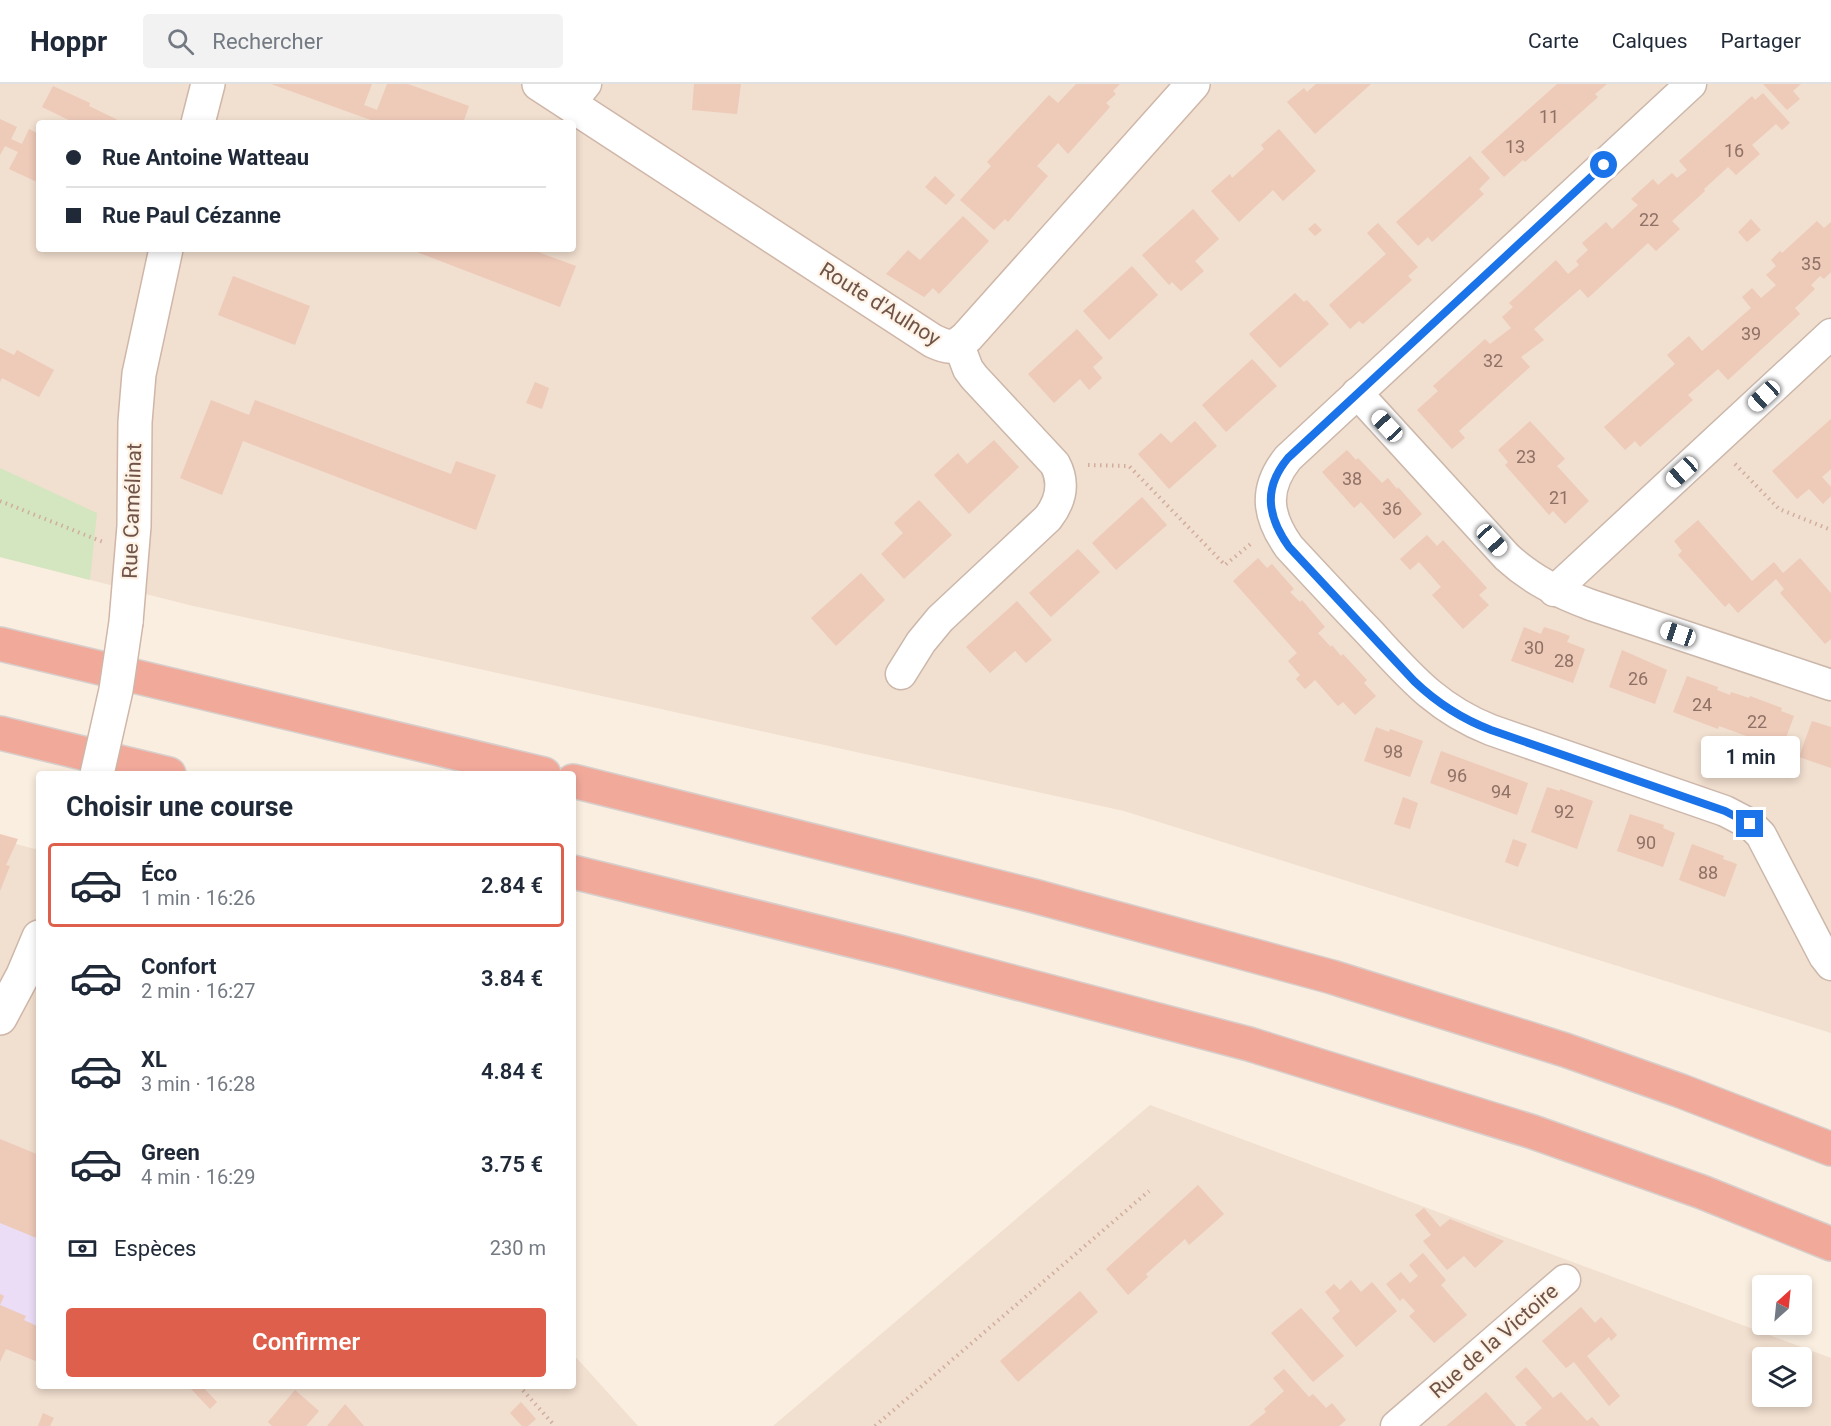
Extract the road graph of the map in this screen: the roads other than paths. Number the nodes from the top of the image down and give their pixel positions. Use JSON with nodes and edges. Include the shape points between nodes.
{"nodes":[{"id":1,"x":208,"y":84,"type":"edge"},
{"id":2,"x":539,"y":84,"type":"edge"},
{"id":3,"x":1193,"y":84,"type":"edge"},
{"id":4,"x":1692,"y":84,"type":"edge"},
{"id":5,"x":578,"y":94,"type":"edge"},
{"id":6,"x":199,"y":120,"type":"edge"},
{"id":7,"x":165,"y":252,"type":"edge"},
{"id":8,"x":1831,"y":334,"type":"edge"},
{"id":9,"x":959,"y":345,"type":"junction"},
{"id":10,"x":1357,"y":393,"type":"junction"},
{"id":11,"x":1554,"y":591,"type":"junction"},
{"id":12,"x":0,"y":644,"type":"edge"},
{"id":13,"x":901,"y":674,"type":"dead end"},
{"id":14,"x":1831,"y":685,"type":"edge"},
{"id":15,"x":0,"y":733,"type":"edge"},
{"id":16,"x":98,"y":771,"type":"edge"},
{"id":17,"x":157,"y":771,"type":"edge"},
{"id":18,"x":530,"y":771,"type":"edge"},
{"id":19,"x":576,"y":782,"type":"edge"},
{"id":20,"x":576,"y":874,"type":"edge"},
{"id":21,"x":36,"y":944,"type":"edge"},
{"id":22,"x":1831,"y":965,"type":"edge"},
{"id":23,"x":0,"y":1018,"type":"edge"},
{"id":24,"x":1831,"y":1149,"type":"edge"},
{"id":25,"x":1831,"y":1244,"type":"edge"},
{"id":26,"x":1565,"y":1280,"type":"dead end"},
{"id":27,"x":1396,"y":1426,"type":"edge"}],
"edges":[{"from":1,"to":6,"type":"street"},
{"from":2,"to":5,"type":"street","name":"Route d'Aulnoy"},
{"from":3,"to":9,"type":"street","name":"Route d'Aulnoy"},
{"from":4,"to":10,"type":"street"},
{"from":5,"to":9,"type":"street","name":"Route d'Aulnoy","via":[[933,341],[950,347]]},
{"from":7,"to":16,"type":"street","name":"Rue Camélinat","bridge":true,"via":[[139,374],[126,622]]},
{"from":8,"to":11,"type":"street"},
{"from":9,"to":13,"type":"street","via":[[974,377],[1054,464],[1061,481],[1059,499],[1048,518],[940,619]]},
{"from":10,"to":11,"type":"street","via":[[1507,557]]},
{"from":10,"to":22,"type":"street","via":[[1280,467],[1270,504],[1275,524],[1289,547],[1414,681],[1456,714],[1491,730],[1725,811],[1750,824],[1767,844]]},
{"from":11,"to":14,"type":"street"},
{"from":12,"to":18,"type":"highway"},
{"from":15,"to":17,"type":"highway"},
{"from":19,"to":24,"type":"highway","via":[[1034,896],[1332,977],[1565,1050]]},
{"from":20,"to":25,"type":"highway","via":[[899,952],[1249,1044],[1543,1136],[1702,1192]]},
{"from":21,"to":23,"type":"street"},
{"from":26,"to":27,"type":"street","name":"Rue de la Victoire"}]}
